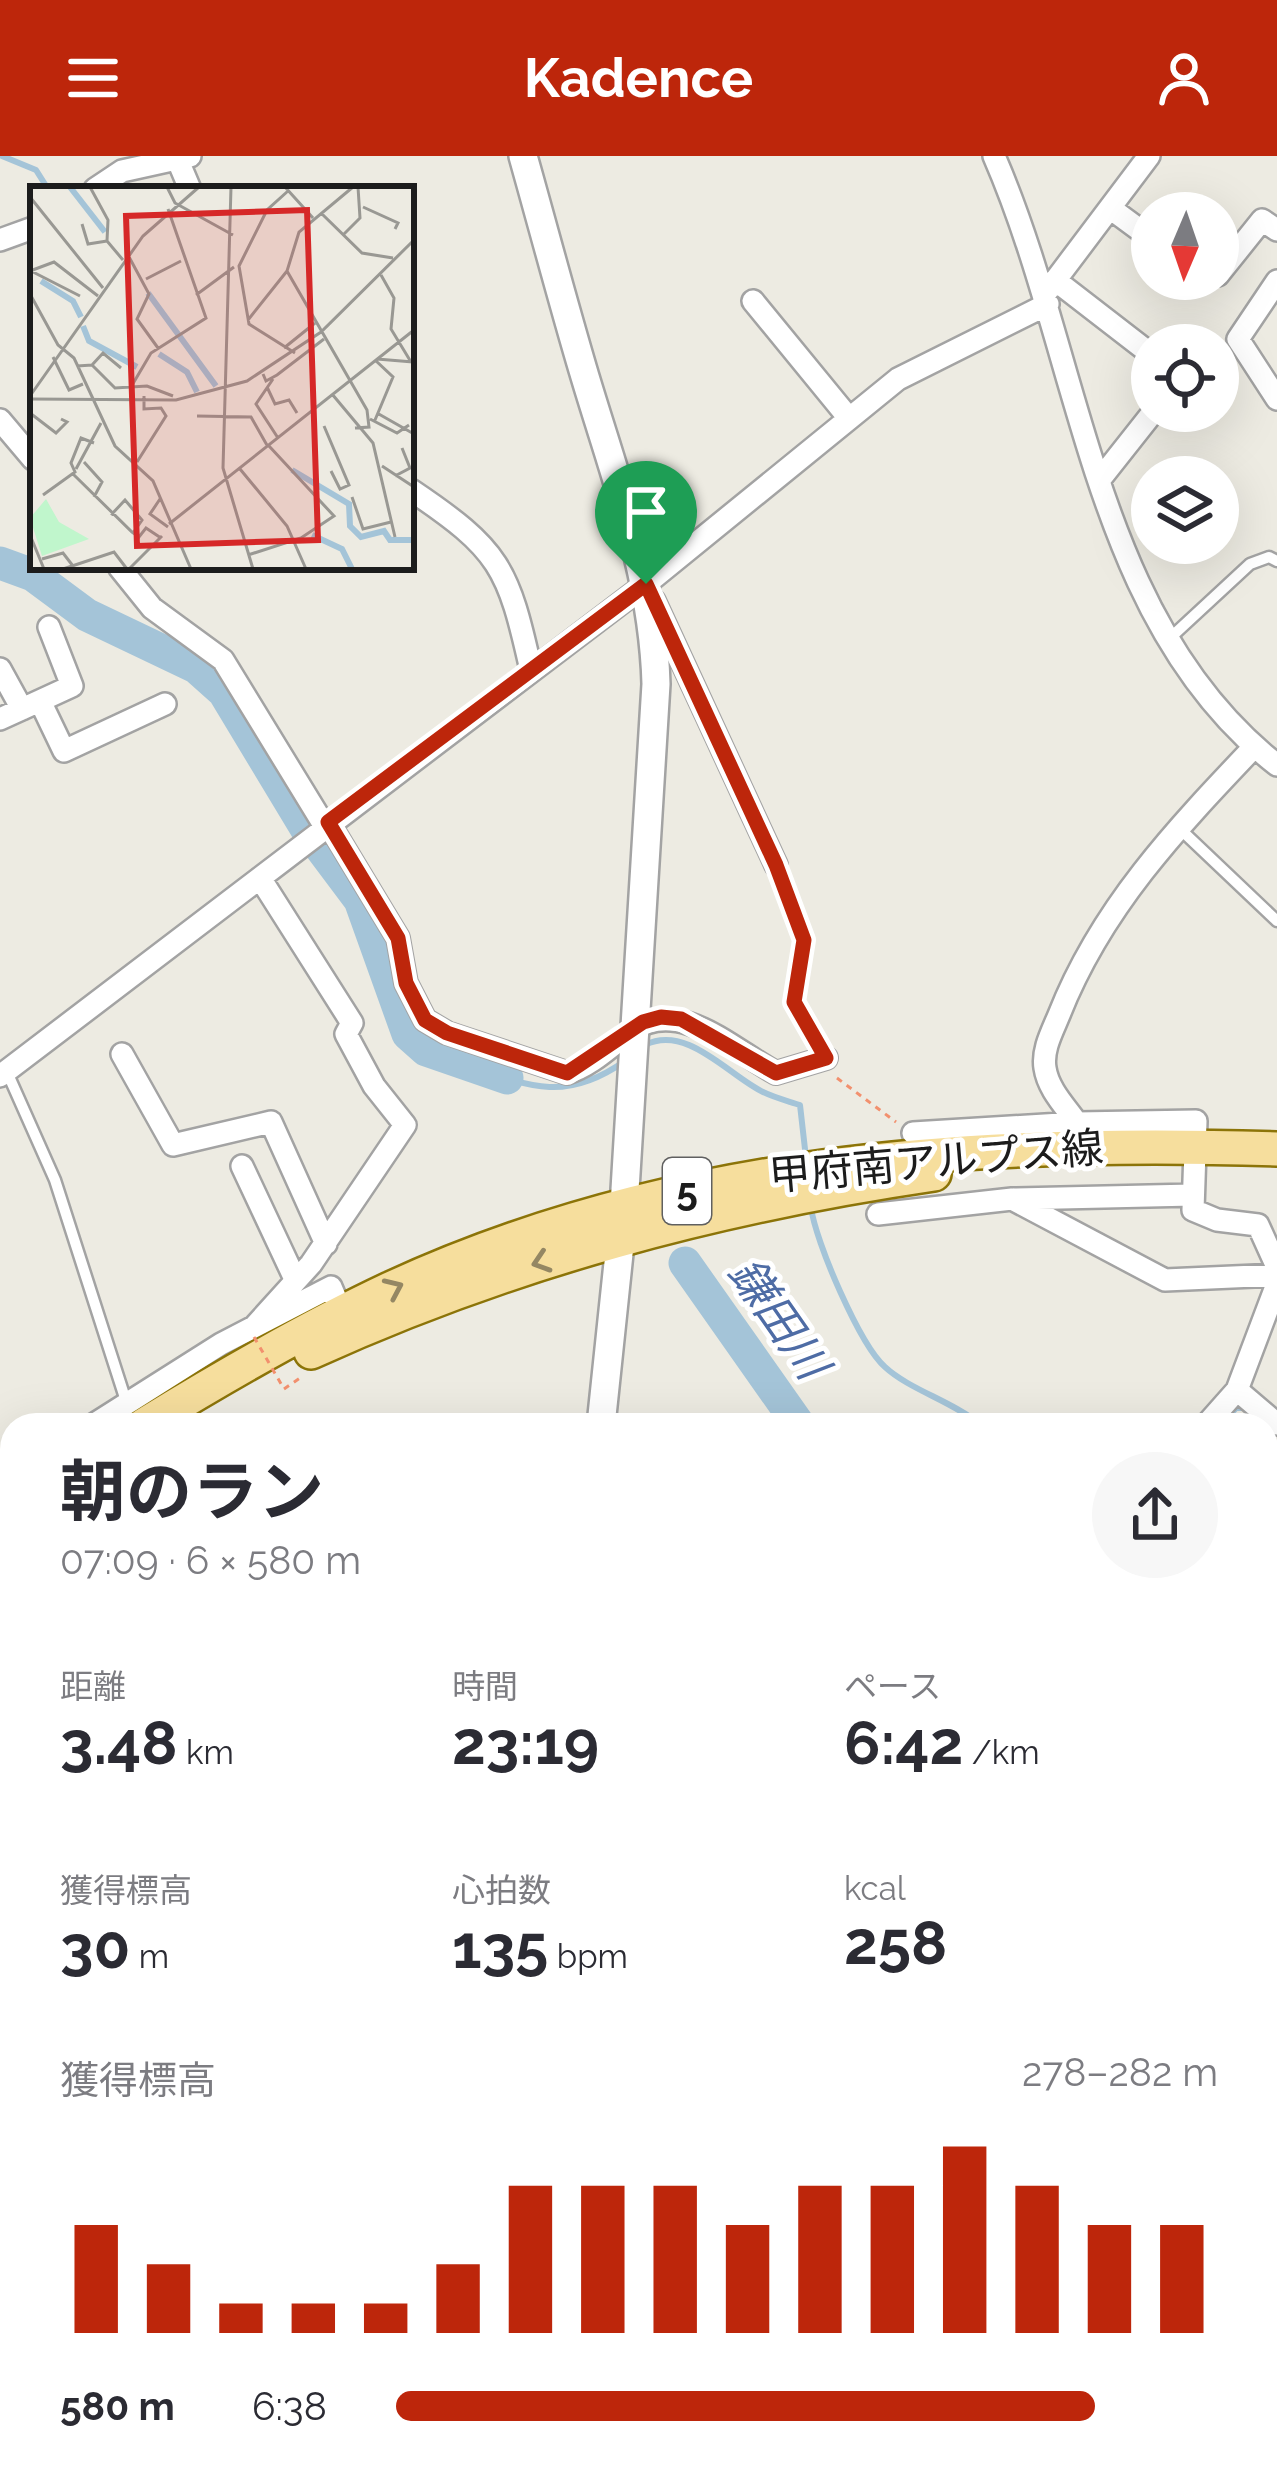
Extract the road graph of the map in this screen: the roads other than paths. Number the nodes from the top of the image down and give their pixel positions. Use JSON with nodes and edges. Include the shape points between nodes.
{"nodes":[{"id":1,"x":523,"y":156,"type":"edge"},
{"id":2,"x":994,"y":156,"type":"edge"},
{"id":3,"x":1149,"y":156,"type":"edge"},
{"id":4,"x":182,"y":157,"type":"edge"},
{"id":5,"x":100,"y":186,"type":"edge"},
{"id":6,"x":1110,"y":208,"type":"junction"},
{"id":7,"x":1131,"y":224,"type":"edge"},
{"id":8,"x":30,"y":229,"type":"edge"},
{"id":9,"x":1277,"y":230,"type":"edge"},
{"id":10,"x":0,"y":240,"type":"edge"},
{"id":11,"x":1239,"y":247,"type":"edge"},
{"id":12,"x":1277,"y":281,"type":"edge"},
{"id":13,"x":1049,"y":293,"type":"junction"},
{"id":14,"x":753,"y":301,"type":"dead end"},
{"id":15,"x":1131,"y":342,"type":"edge"},
{"id":16,"x":1277,"y":399,"type":"edge"},
{"id":17,"x":848,"y":417,"type":"junction"},
{"id":18,"x":0,"y":420,"type":"edge"},
{"id":19,"x":1137,"y":432,"type":"edge"},
{"id":20,"x":30,"y":455,"type":"edge"},
{"id":21,"x":1101,"y":478,"type":"junction"},
{"id":22,"x":414,"y":492,"type":"edge"},
{"id":23,"x":1277,"y":561,"type":"edge"},
{"id":24,"x":121,"y":570,"type":"edge"},
{"id":25,"x":646,"y":584,"type":"junction"},
{"id":26,"x":49,"y":627,"type":"dead end"},
{"id":27,"x":1168,"y":639,"type":"junction"},
{"id":28,"x":0,"y":669,"type":"edge"},
{"id":29,"x":531,"y":670,"type":"junction"},
{"id":30,"x":165,"y":704,"type":"dead end"},
{"id":31,"x":31,"y":705,"type":"junction"},
{"id":32,"x":0,"y":719,"type":"edge"},
{"id":33,"x":1255,"y":747,"type":"junction"},
{"id":34,"x":1277,"y":765,"type":"edge"},
{"id":35,"x":325,"y":824,"type":"junction"},
{"id":36,"x":1178,"y":827,"type":"junction"},
{"id":37,"x":776,"y":865,"type":"road end"},
{"id":38,"x":260,"y":878,"type":"junction"},
{"id":39,"x":1277,"y":921,"type":"edge"},
{"id":40,"x":635,"y":1032,"type":"junction"},
{"id":41,"x":122,"y":1054,"type":"dead end"},
{"id":42,"x":826,"y":1058,"type":"road end"},
{"id":43,"x":3,"y":1073,"type":"edge"},
{"id":44,"x":1077,"y":1123,"type":"junction"},
{"id":45,"x":913,"y":1133,"type":"road end"},
{"id":46,"x":1277,"y":1149,"type":"edge"},
{"id":47,"x":242,"y":1166,"type":"dead end"},
{"id":48,"x":1194,"y":1169,"type":"junction"},
{"id":49,"x":1277,"y":1170,"type":"edge"},
{"id":50,"x":1012,"y":1199,"type":"junction"},
{"id":51,"x":878,"y":1214,"type":"dead end"},
{"id":52,"x":622,"y":1221,"type":"junction"},
{"id":53,"x":326,"y":1244,"type":"junction"},
{"id":54,"x":1277,"y":1275,"type":"edge"},
{"id":55,"x":295,"y":1279,"type":"junction"},
{"id":56,"x":347,"y":1323,"type":"junction"},
{"id":57,"x":254,"y":1332,"type":"junction"},
{"id":58,"x":1237,"y":1390,"type":"junction"},
{"id":59,"x":135,"y":1413,"type":"edge"},
{"id":60,"x":203,"y":1413,"type":"edge"},
{"id":61,"x":603,"y":1413,"type":"edge"},
{"id":62,"x":1217,"y":1413,"type":"edge"},
{"id":63,"x":1264,"y":1413,"type":"edge"}],
"edges":[{"from":1,"to":25,"type":"street"},
{"from":2,"to":13,"type":"street"},
{"from":3,"to":6,"type":"street"},
{"from":4,"to":5,"type":"street","via":[[122,171]]},
{"from":6,"to":7,"type":"street"},
{"from":6,"to":13,"type":"street"},
{"from":8,"to":10,"type":"street"},
{"from":9,"to":11,"type":"street","via":[[1262,220]]},
{"from":12,"to":16,"type":"street","via":[[1238,339]]},
{"from":13,"to":15,"type":"street"},
{"from":13,"to":17,"type":"street"},
{"from":13,"to":21,"type":"street"},
{"from":14,"to":17,"type":"street"},
{"from":17,"to":25,"type":"street"},
{"from":18,"to":20,"type":"street"},
{"from":19,"to":21,"type":"street"},
{"from":21,"to":27,"type":"street"},
{"from":22,"to":29,"type":"street","via":[[476,538],[507,575]]},
{"from":23,"to":27,"type":"lane","via":[[1250,564]]},
{"from":24,"to":35,"type":"street","via":[[152,608],[223,660]]},
{"from":25,"to":29,"type":"street"},
{"from":25,"to":37,"type":"street"},
{"from":25,"to":40,"type":"street","via":[[656,684]]},
{"from":26,"to":31,"type":"street","via":[[72,686]]},
{"from":27,"to":33,"type":"street"},
{"from":28,"to":31,"type":"street"},
{"from":29,"to":35,"type":"street"},
{"from":30,"to":31,"type":"street","via":[[64,751]]},
{"from":31,"to":32,"type":"street"},
{"from":33,"to":34,"type":"street"},
{"from":33,"to":36,"type":"street"},
{"from":35,"to":38,"type":"street"},
{"from":35,"to":40,"type":"street","via":[[398,938],[406,983],[425,1020],[567,1073]]},
{"from":36,"to":39,"type":"lane"},
{"from":36,"to":44,"type":"street","via":[[1109,915],[1047,1045],[1048,1082]]},
{"from":38,"to":43,"type":"street"},
{"from":38,"to":53,"type":"street","via":[[352,1023],[346,1034],[374,1086],[405,1125]]},
{"from":40,"to":42,"type":"street","via":[[661,1017],[681,1019],[776,1073]]},
{"from":40,"to":52,"type":"street"},
{"from":41,"to":53,"type":"street","via":[[173,1145],[271,1122]]},
{"from":43,"to":59,"type":"lane","via":[[55,1180]]},
{"from":44,"to":45,"type":"street"},
{"from":44,"to":48,"type":"street","via":[[1196,1121]]},
{"from":46,"to":48,"type":"main road","name":"甲府南アルプス線","number":"5"},
{"from":47,"to":55,"type":"street"},
{"from":48,"to":49,"type":"main road","name":"甲府南アルプス線","number":"5"},
{"from":48,"to":50,"type":"street"},
{"from":48,"to":52,"type":"main road","name":"甲府南アルプス線","number":"5","via":[[1027,1146],[889,1157],[740,1178]]},
{"from":48,"to":54,"type":"street","via":[[1193,1210],[1258,1225]]},
{"from":50,"to":51,"type":"street"},
{"from":50,"to":54,"type":"street","via":[[1165,1280]]},
{"from":52,"to":56,"type":"main road","name":"甲府南アルプス線","number":"5","via":[[470,1256]]},
{"from":52,"to":61,"type":"street"},
{"from":53,"to":55,"type":"street"},
{"from":54,"to":58,"type":"street"},
{"from":55,"to":57,"type":"street"},
{"from":56,"to":57,"type":"street","via":[[331,1287]]},
{"from":56,"to":59,"type":"main road","name":"甲府南アルプス線","number":"5"},
{"from":56,"to":60,"type":"main road","name":"甲府南アルプス線","number":"5"},
{"from":57,"to":59,"type":"street"},
{"from":58,"to":62,"type":"street"},
{"from":58,"to":63,"type":"street"}]}
